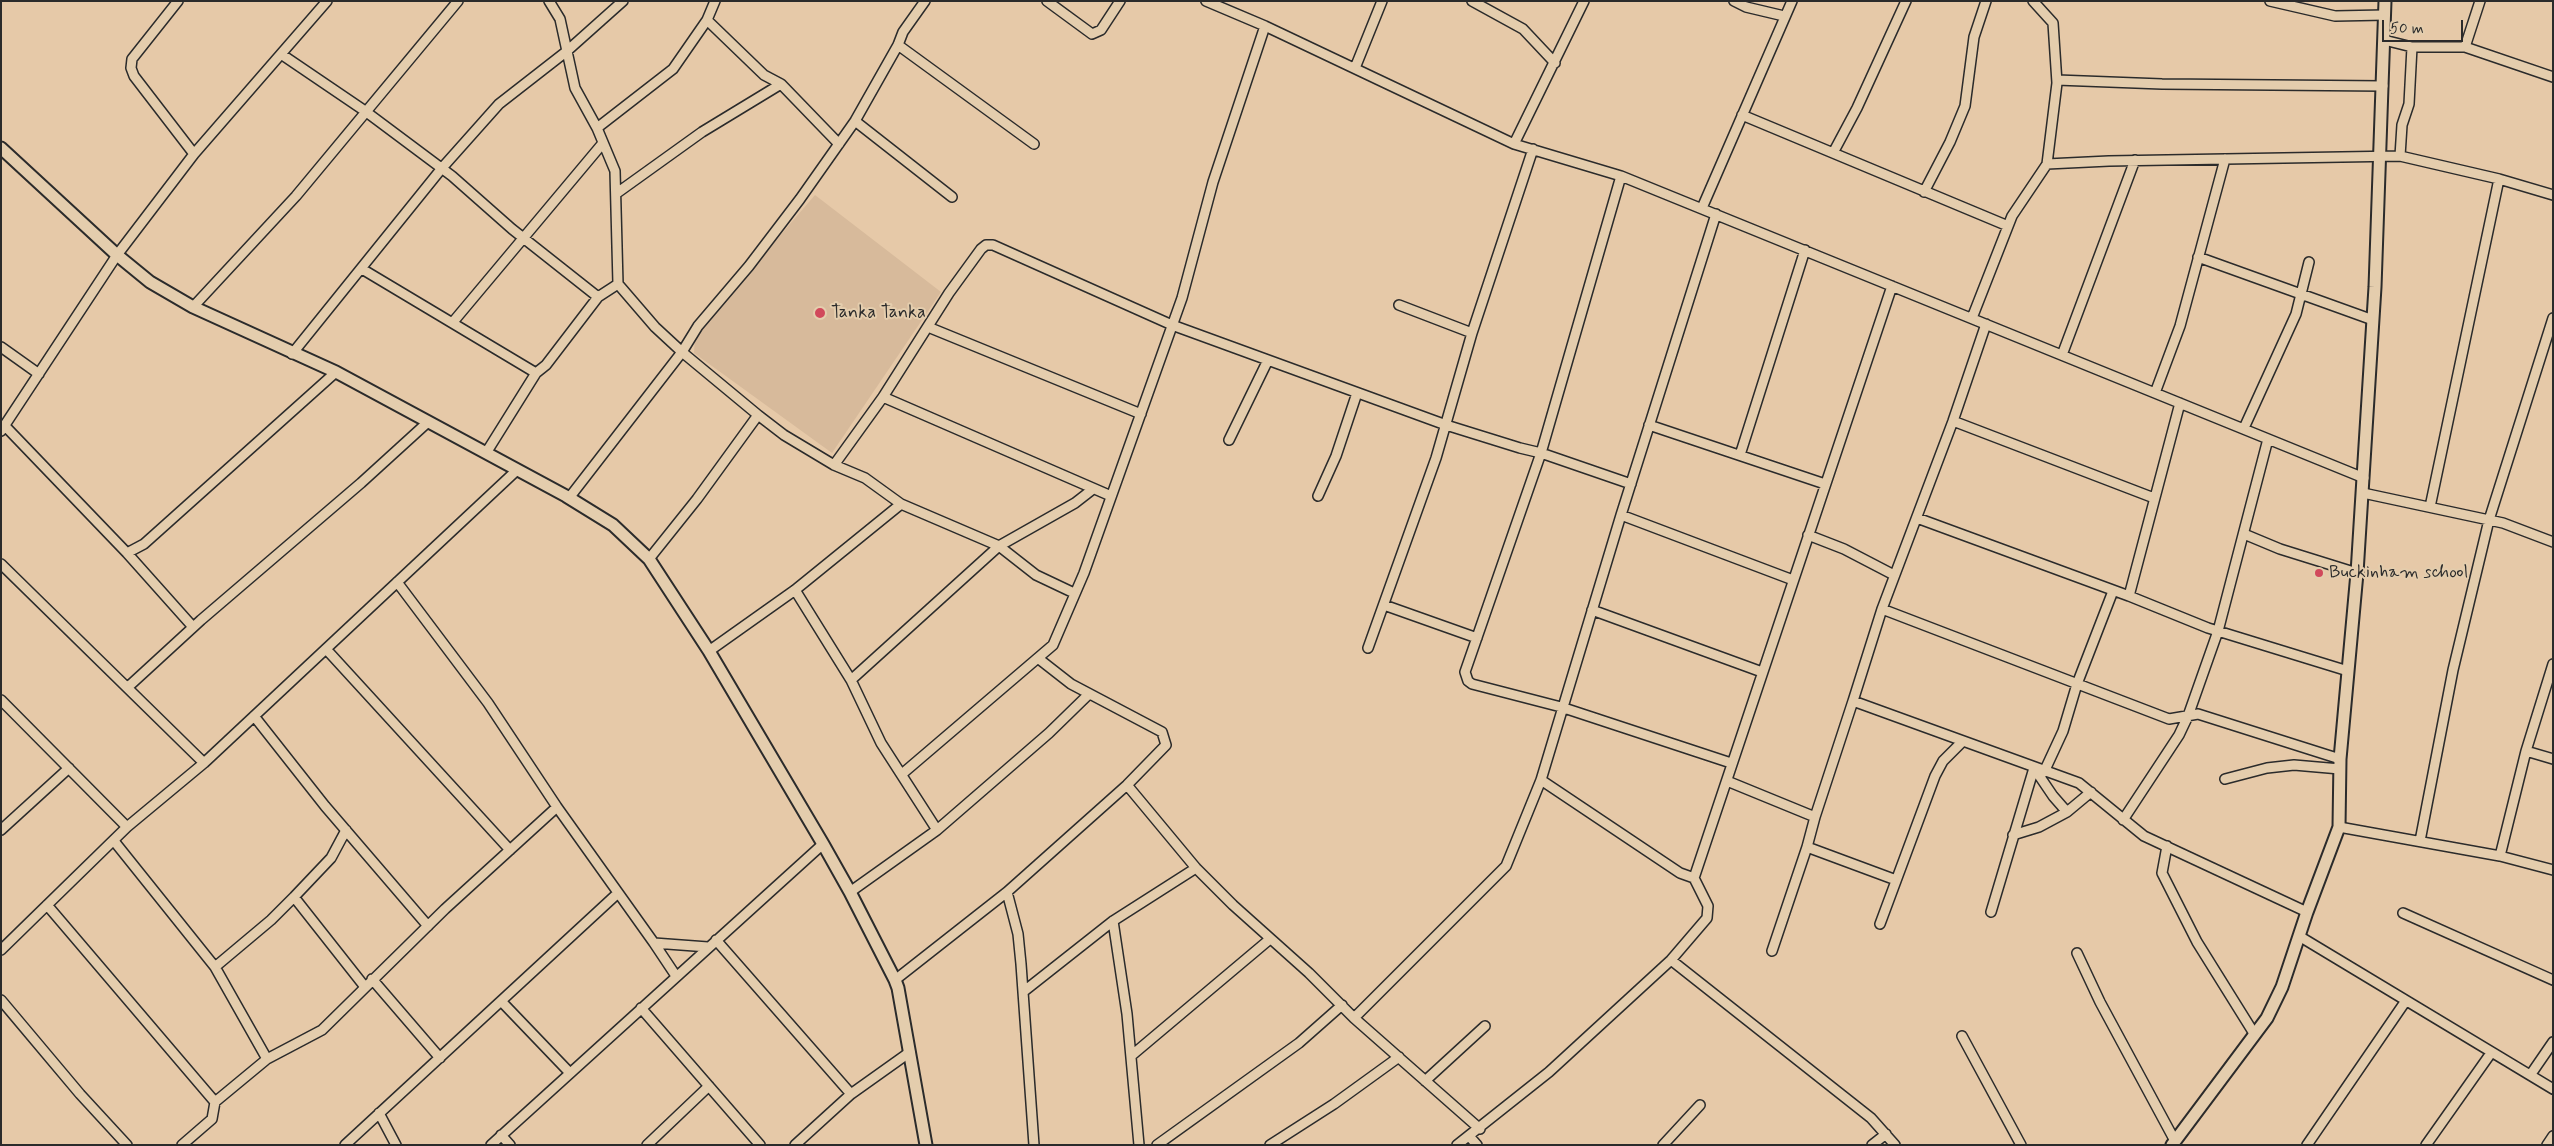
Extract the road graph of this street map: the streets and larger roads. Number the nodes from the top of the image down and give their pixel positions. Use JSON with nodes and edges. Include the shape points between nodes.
{"nodes":[{"id":1,"x":178,"y":1,"type":"edge"},
{"id":2,"x":327,"y":1,"type":"edge"},
{"id":3,"x":458,"y":1,"type":"edge"},
{"id":4,"x":549,"y":1,"type":"edge"},
{"id":5,"x":623,"y":1,"type":"edge"},
{"id":6,"x":715,"y":1,"type":"edge"},
{"id":7,"x":925,"y":1,"type":"edge"},
{"id":8,"x":1048,"y":1,"type":"edge"},
{"id":9,"x":1120,"y":1,"type":"edge"},
{"id":10,"x":1206,"y":1,"type":"edge"},
{"id":11,"x":1382,"y":1,"type":"edge"},
{"id":12,"x":1472,"y":1,"type":"edge"},
{"id":13,"x":1584,"y":1,"type":"edge"},
{"id":14,"x":1734,"y":1,"type":"edge"},
{"id":15,"x":1792,"y":1,"type":"edge"},
{"id":16,"x":1906,"y":1,"type":"edge"},
{"id":17,"x":1986,"y":1,"type":"edge"},
{"id":18,"x":2033,"y":1,"type":"edge"},
{"id":19,"x":2270,"y":1,"type":"edge"},
{"id":20,"x":2385,"y":1,"type":"edge"},
{"id":21,"x":2480,"y":1,"type":"edge"},
{"id":22,"x":1486,"y":5,"type":"edge"},
{"id":23,"x":2385,"y":15,"type":"junction"},
{"id":24,"x":1784,"y":16,"type":"junction"},
{"id":25,"x":707,"y":20,"type":"junction"},
{"id":26,"x":1265,"y":26,"type":"junction"},
{"id":27,"x":2384,"y":40,"type":"junction"},
{"id":28,"x":898,"y":45,"type":"junction"},
{"id":29,"x":2412,"y":47,"type":"junction"},
{"id":30,"x":2465,"y":47,"type":"junction"},
{"id":31,"x":567,"y":52,"type":"junction"},
{"id":32,"x":282,"y":54,"type":"junction"},
{"id":33,"x":1555,"y":63,"type":"junction"},
{"id":34,"x":1354,"y":68,"type":"junction"},
{"id":35,"x":2553,"y":77,"type":"edge"},
{"id":36,"x":2057,"y":80,"type":"junction"},
{"id":37,"x":781,"y":84,"type":"junction"},
{"id":38,"x":2383,"y":86,"type":"junction"},
{"id":39,"x":365,"y":111,"type":"junction"},
{"id":40,"x":1742,"y":116,"type":"junction"},
{"id":41,"x":855,"y":121,"type":"junction"},
{"id":42,"x":597,"y":128,"type":"junction"},
{"id":43,"x":603,"y":143,"type":"junction"},
{"id":44,"x":839,"y":144,"type":"junction"},
{"id":45,"x":1034,"y":144,"type":"dead end"},
{"id":46,"x":1514,"y":144,"type":"junction"},
{"id":47,"x":1,"y":148,"type":"edge"},
{"id":48,"x":1533,"y":149,"type":"junction"},
{"id":49,"x":1832,"y":153,"type":"junction"},
{"id":50,"x":194,"y":154,"type":"junction"},
{"id":51,"x":2381,"y":156,"type":"junction"},
{"id":52,"x":2400,"y":156,"type":"junction"},
{"id":53,"x":2225,"y":159,"type":"junction"},
{"id":54,"x":2135,"y":160,"type":"junction"},
{"id":55,"x":2047,"y":164,"type":"junction"},
{"id":56,"x":442,"y":168,"type":"junction"},
{"id":57,"x":1621,"y":176,"type":"junction"},
{"id":58,"x":2499,"y":179,"type":"junction"},
{"id":59,"x":1924,"y":192,"type":"junction"},
{"id":60,"x":617,"y":193,"type":"junction"},
{"id":61,"x":2553,"y":196,"type":"edge"},
{"id":62,"x":952,"y":197,"type":"dead end"},
{"id":63,"x":1702,"y":208,"type":"junction"},
{"id":64,"x":1716,"y":214,"type":"junction"},
{"id":65,"x":2008,"y":226,"type":"junction"},
{"id":66,"x":524,"y":238,"type":"junction"},
{"id":67,"x":1805,"y":250,"type":"junction"},
{"id":68,"x":117,"y":255,"type":"junction"},
{"id":69,"x":2198,"y":257,"type":"junction"},
{"id":70,"x":2309,"y":262,"type":"dead end"},
{"id":71,"x":362,"y":269,"type":"junction"},
{"id":72,"x":618,"y":284,"type":"junction"},
{"id":73,"x":1892,"y":286,"type":"junction"},
{"id":74,"x":598,"y":296,"type":"junction"},
{"id":75,"x":2301,"y":296,"type":"junction"},
{"id":76,"x":1399,"y":305,"type":"dead end"},
{"id":77,"x":193,"y":307,"type":"junction"},
{"id":78,"x":1972,"y":318,"type":"junction"},
{"id":79,"x":2553,"y":318,"type":"edge"},
{"id":80,"x":2373,"y":320,"type":"junction"},
{"id":81,"x":453,"y":322,"type":"junction"},
{"id":82,"x":1986,"y":324,"type":"junction"},
{"id":83,"x":1172,"y":325,"type":"junction"},
{"id":84,"x":928,"y":327,"type":"junction"},
{"id":85,"x":1472,"y":333,"type":"junction"},
{"id":86,"x":1,"y":347,"type":"edge"},
{"id":87,"x":682,"y":352,"type":"junction"},
{"id":88,"x":292,"y":354,"type":"junction"},
{"id":89,"x":2062,"y":355,"type":"junction"},
{"id":90,"x":1268,"y":360,"type":"junction"},
{"id":91,"x":336,"y":372,"type":"junction"},
{"id":92,"x":536,"y":373,"type":"junction"},
{"id":93,"x":38,"y":374,"type":"junction"},
{"id":94,"x":1357,"y":393,"type":"junction"},
{"id":95,"x":2155,"y":393,"type":"junction"},
{"id":96,"x":883,"y":397,"type":"junction"},
{"id":97,"x":2180,"y":403,"type":"junction"},
{"id":98,"x":1141,"y":414,"type":"junction"},
{"id":99,"x":758,"y":415,"type":"junction"},
{"id":100,"x":1953,"y":420,"type":"junction"},
{"id":101,"x":428,"y":422,"type":"junction"},
{"id":102,"x":1446,"y":425,"type":"junction"},
{"id":103,"x":1650,"y":425,"type":"junction"},
{"id":104,"x":2244,"y":428,"type":"junction"},
{"id":105,"x":3,"y":429,"type":"edge"},
{"id":106,"x":2268,"y":439,"type":"junction"},
{"id":107,"x":1229,"y":440,"type":"dead end"},
{"id":108,"x":486,"y":453,"type":"junction"},
{"id":109,"x":1541,"y":453,"type":"junction"},
{"id":110,"x":1740,"y":455,"type":"junction"},
{"id":111,"x":834,"y":465,"type":"junction"},
{"id":112,"x":517,"y":470,"type":"junction"},
{"id":113,"x":2364,"y":478,"type":"junction"},
{"id":114,"x":1631,"y":484,"type":"junction"},
{"id":115,"x":1825,"y":484,"type":"junction"},
{"id":116,"x":1093,"y":489,"type":"junction"},
{"id":117,"x":2363,"y":493,"type":"junction"},
{"id":118,"x":1111,"y":496,"type":"junction"},
{"id":119,"x":1318,"y":496,"type":"dead end"},
{"id":120,"x":569,"y":498,"type":"junction"},
{"id":121,"x":2154,"y":498,"type":"junction"},
{"id":122,"x":901,"y":504,"type":"junction"},
{"id":123,"x":2430,"y":507,"type":"junction"},
{"id":124,"x":1621,"y":515,"type":"junction"},
{"id":125,"x":1917,"y":518,"type":"junction"},
{"id":126,"x":2489,"y":520,"type":"junction"},
{"id":127,"x":2244,"y":534,"type":"junction"},
{"id":128,"x":1808,"y":535,"type":"junction"},
{"id":129,"x":2553,"y":542,"type":"edge"},
{"id":130,"x":999,"y":546,"type":"junction"},
{"id":131,"x":128,"y":553,"type":"junction"},
{"id":132,"x":649,"y":559,"type":"junction"},
{"id":133,"x":1,"y":564,"type":"edge"},
{"id":134,"x":2357,"y":573,"type":"junction"},
{"id":135,"x":1894,"y":575,"type":"junction"},
{"id":136,"x":1793,"y":580,"type":"junction"},
{"id":137,"x":397,"y":582,"type":"junction"},
{"id":138,"x":795,"y":590,"type":"junction"},
{"id":139,"x":2113,"y":591,"type":"junction"},
{"id":140,"x":1074,"y":593,"type":"junction"},
{"id":141,"x":2129,"y":596,"type":"junction"},
{"id":142,"x":1384,"y":605,"type":"junction"},
{"id":143,"x":1882,"y":609,"type":"junction"},
{"id":144,"x":1592,"y":610,"type":"junction"},
{"id":145,"x":193,"y":627,"type":"junction"},
{"id":146,"x":2218,"y":631,"type":"junction"},
{"id":147,"x":1477,"y":638,"type":"junction"},
{"id":148,"x":326,"y":648,"type":"junction"},
{"id":149,"x":1368,"y":648,"type":"dead end"},
{"id":150,"x":709,"y":651,"type":"junction"},
{"id":151,"x":1038,"y":659,"type":"junction"},
{"id":152,"x":2553,"y":664,"type":"edge"},
{"id":153,"x":2348,"y":670,"type":"junction"},
{"id":154,"x":1762,"y":672,"type":"junction"},
{"id":155,"x":850,"y":680,"type":"junction"},
{"id":156,"x":2077,"y":684,"type":"junction"},
{"id":157,"x":128,"y":687,"type":"junction"},
{"id":158,"x":1089,"y":694,"type":"junction"},
{"id":159,"x":1,"y":700,"type":"edge"},
{"id":160,"x":1853,"y":701,"type":"junction"},
{"id":161,"x":1561,"y":707,"type":"junction"},
{"id":162,"x":254,"y":716,"type":"junction"},
{"id":163,"x":2188,"y":716,"type":"junction"},
{"id":164,"x":1962,"y":742,"type":"junction"},
{"id":165,"x":2526,"y":751,"type":"junction"},
{"id":166,"x":2553,"y":759,"type":"edge"},
{"id":167,"x":204,"y":762,"type":"junction"},
{"id":168,"x":1731,"y":763,"type":"junction"},
{"id":169,"x":2340,"y":764,"type":"junction"},
{"id":170,"x":69,"y":768,"type":"junction"},
{"id":171,"x":2034,"y":768,"type":"junction"},
{"id":172,"x":2044,"y":772,"type":"junction"},
{"id":173,"x":902,"y":774,"type":"junction"},
{"id":174,"x":2225,"y":779,"type":"dead end"},
{"id":175,"x":1541,"y":780,"type":"junction"},
{"id":176,"x":1727,"y":781,"type":"junction"},
{"id":177,"x":1128,"y":785,"type":"junction"},
{"id":178,"x":2091,"y":792,"type":"junction"},
{"id":179,"x":557,"y":807,"type":"junction"},
{"id":180,"x":2067,"y":812,"type":"junction"},
{"id":181,"x":1815,"y":817,"type":"junction"},
{"id":182,"x":2123,"y":820,"type":"junction"},
{"id":183,"x":2339,"y":827,"type":"junction"},
{"id":184,"x":127,"y":828,"type":"junction"},
{"id":185,"x":1,"y":830,"type":"edge"},
{"id":186,"x":346,"y":830,"type":"junction"},
{"id":187,"x":937,"y":830,"type":"junction"},
{"id":188,"x":2013,"y":835,"type":"junction"},
{"id":189,"x":114,"y":841,"type":"junction"},
{"id":190,"x":2420,"y":841,"type":"junction"},
{"id":191,"x":823,"y":844,"type":"junction"},
{"id":192,"x":2167,"y":846,"type":"junction"},
{"id":193,"x":1807,"y":847,"type":"junction"},
{"id":194,"x":510,"y":850,"type":"junction"},
{"id":195,"x":2500,"y":856,"type":"junction"},
{"id":196,"x":1196,"y":868,"type":"junction"},
{"id":197,"x":2553,"y":870,"type":"edge"},
{"id":198,"x":1694,"y":878,"type":"junction"},
{"id":199,"x":1896,"y":880,"type":"junction"},
{"id":200,"x":850,"y":892,"type":"junction"},
{"id":201,"x":1007,"y":892,"type":"junction"},
{"id":202,"x":618,"y":893,"type":"junction"},
{"id":203,"x":294,"y":897,"type":"junction"},
{"id":204,"x":47,"y":906,"type":"junction"},
{"id":205,"x":1991,"y":912,"type":"dead end"},
{"id":206,"x":2306,"y":912,"type":"junction"},
{"id":207,"x":2403,"y":913,"type":"dead end"},
{"id":208,"x":1112,"y":921,"type":"junction"},
{"id":209,"x":1880,"y":924,"type":"dead end"},
{"id":210,"x":428,"y":926,"type":"junction"},
{"id":211,"x":2299,"y":936,"type":"junction"},
{"id":212,"x":1270,"y":939,"type":"junction"},
{"id":213,"x":716,"y":940,"type":"junction"},
{"id":214,"x":654,"y":943,"type":"junction"},
{"id":215,"x":708,"y":947,"type":"junction"},
{"id":216,"x":1,"y":950,"type":"edge"},
{"id":217,"x":1772,"y":951,"type":"dead end"},
{"id":218,"x":2077,"y":953,"type":"dead end"},
{"id":219,"x":1671,"y":960,"type":"junction"},
{"id":220,"x":215,"y":967,"type":"junction"},
{"id":221,"x":676,"y":976,"type":"junction"},
{"id":222,"x":372,"y":979,"type":"junction"},
{"id":223,"x":895,"y":980,"type":"junction"},
{"id":224,"x":2553,"y":980,"type":"edge"},
{"id":225,"x":365,"y":987,"type":"junction"},
{"id":226,"x":1023,"y":992,"type":"junction"},
{"id":227,"x":1,"y":1000,"type":"edge"},
{"id":228,"x":501,"y":1001,"type":"junction"},
{"id":229,"x":2405,"y":1002,"type":"junction"},
{"id":230,"x":1342,"y":1005,"type":"junction"},
{"id":231,"x":642,"y":1008,"type":"junction"},
{"id":232,"x":1354,"y":1018,"type":"junction"},
{"id":233,"x":1485,"y":1026,"type":"dead end"},
{"id":234,"x":2256,"y":1035,"type":"junction"},
{"id":235,"x":1962,"y":1036,"type":"dead end"},
{"id":236,"x":2553,"y":1042,"type":"edge"},
{"id":237,"x":910,"y":1052,"type":"junction"},
{"id":238,"x":2491,"y":1054,"type":"junction"},
{"id":239,"x":1130,"y":1056,"type":"junction"},
{"id":240,"x":1398,"y":1057,"type":"junction"},
{"id":241,"x":440,"y":1058,"type":"junction"},
{"id":242,"x":267,"y":1059,"type":"junction"},
{"id":243,"x":570,"y":1073,"type":"junction"},
{"id":244,"x":2531,"y":1074,"type":"junction"},
{"id":245,"x":1425,"y":1081,"type":"junction"},
{"id":246,"x":709,"y":1086,"type":"junction"},
{"id":247,"x":2553,"y":1088,"type":"edge"},
{"id":248,"x":851,"y":1094,"type":"junction"},
{"id":249,"x":215,"y":1102,"type":"junction"},
{"id":250,"x":1700,"y":1105,"type":"dead end"},
{"id":251,"x":379,"y":1114,"type":"junction"},
{"id":252,"x":1480,"y":1129,"type":"junction"},
{"id":253,"x":1886,"y":1134,"type":"junction"},
{"id":254,"x":502,"y":1136,"type":"junction"},
{"id":255,"x":1469,"y":1136,"type":"junction"},
{"id":256,"x":2553,"y":1136,"type":"edge"},
{"id":257,"x":2173,"y":1143,"type":"edge"},
{"id":258,"x":127,"y":1145,"type":"edge"},
{"id":259,"x":182,"y":1145,"type":"edge"},
{"id":260,"x":345,"y":1145,"type":"edge"},
{"id":261,"x":396,"y":1145,"type":"edge"},
{"id":262,"x":492,"y":1145,"type":"edge"},
{"id":263,"x":510,"y":1145,"type":"edge"},
{"id":264,"x":647,"y":1145,"type":"edge"},
{"id":265,"x":760,"y":1145,"type":"edge"},
{"id":266,"x":795,"y":1145,"type":"edge"},
{"id":267,"x":926,"y":1145,"type":"edge"},
{"id":268,"x":1034,"y":1145,"type":"edge"},
{"id":269,"x":1139,"y":1145,"type":"edge"},
{"id":270,"x":1157,"y":1145,"type":"edge"},
{"id":271,"x":1270,"y":1145,"type":"edge"},
{"id":272,"x":1457,"y":1145,"type":"edge"},
{"id":273,"x":1478,"y":1145,"type":"edge"},
{"id":274,"x":1663,"y":1145,"type":"edge"},
{"id":275,"x":1872,"y":1145,"type":"edge"},
{"id":276,"x":1895,"y":1145,"type":"edge"},
{"id":277,"x":2021,"y":1145,"type":"edge"},
{"id":278,"x":2307,"y":1145,"type":"edge"},
{"id":279,"x":2426,"y":1145,"type":"edge"},
{"id":280,"x":2547,"y":1145,"type":"edge"}],
"edges":[{"from":1,"to":50,"type":"street","via":[[132,59],[131,68]]},
{"from":2,"to":32,"type":"street"},
{"from":3,"to":39,"type":"street"},
{"from":4,"to":31,"type":"street","via":[[560,19]]},
{"from":5,"to":31,"type":"street"},
{"from":6,"to":25,"type":"street"},
{"from":7,"to":28,"type":"street","via":[[903,32]]},
{"from":8,"to":9,"type":"street","via":[[1092,34],[1101,30]]},
{"from":10,"to":26,"type":"street"},
{"from":11,"to":34,"type":"street"},
{"from":12,"to":22,"type":"street"},
{"from":13,"to":33,"type":"street"},
{"from":14,"to":24,"type":"street"},
{"from":15,"to":24,"type":"street"},
{"from":16,"to":49,"type":"street","via":[[1857,108]]},
{"from":17,"to":59,"type":"street","via":[[1974,37],[1965,106]]},
{"from":18,"to":36,"type":"street","via":[[2053,23]]},
{"from":19,"to":23,"type":"street","via":[[2335,16]]},
{"from":20,"to":23,"type":"street"},
{"from":21,"to":30,"type":"street"},
{"from":22,"to":33,"type":"street","via":[[1523,29]]},
{"from":23,"to":27,"type":"street"},
{"from":24,"to":40,"type":"street"},
{"from":25,"to":37,"type":"street","via":[[764,75]]},
{"from":25,"to":42,"type":"street","via":[[673,69]]},
{"from":26,"to":34,"type":"street"},
{"from":26,"to":83,"type":"street","via":[[1216,174],[1192,270]]},
{"from":27,"to":29,"type":"street"},
{"from":27,"to":38,"type":"street"},
{"from":28,"to":41,"type":"street"},
{"from":28,"to":45,"type":"street"},
{"from":29,"to":30,"type":"street"},
{"from":29,"to":52,"type":"street","via":[[2409,104],[2402,125]]},
{"from":30,"to":35,"type":"street"},
{"from":31,"to":42,"type":"street","via":[[575,88]]},
{"from":31,"to":56,"type":"street","via":[[499,104]]},
{"from":32,"to":39,"type":"street"},
{"from":32,"to":50,"type":"street"},
{"from":33,"to":46,"type":"street"},
{"from":34,"to":46,"type":"street"},
{"from":36,"to":38,"type":"street"},
{"from":36,"to":55,"type":"street"},
{"from":37,"to":44,"type":"street"},
{"from":37,"to":60,"type":"street","via":[[702,132]]},
{"from":38,"to":51,"type":"street"},
{"from":39,"to":56,"type":"street"},
{"from":39,"to":77,"type":"street","via":[[296,196]]},
{"from":40,"to":49,"type":"street"},
{"from":40,"to":63,"type":"street"},
{"from":41,"to":44,"type":"street"},
{"from":41,"to":62,"type":"street"},
{"from":42,"to":43,"type":"street"},
{"from":43,"to":60,"type":"street","via":[[615,171]]},
{"from":43,"to":66,"type":"street"},
{"from":44,"to":87,"type":"street","via":[[754,259],[698,326]]},
{"from":46,"to":48,"type":"street"},
{"from":47,"to":68,"type":"street"},
{"from":48,"to":57,"type":"street"},
{"from":48,"to":85,"type":"street"},
{"from":49,"to":59,"type":"street"},
{"from":50,"to":68,"type":"street"},
{"from":51,"to":52,"type":"street"},
{"from":51,"to":53,"type":"street"},
{"from":51,"to":80,"type":"street"},
{"from":52,"to":58,"type":"street"},
{"from":53,"to":54,"type":"street"},
{"from":53,"to":69,"type":"street"},
{"from":54,"to":55,"type":"street"},
{"from":54,"to":89,"type":"street"},
{"from":55,"to":65,"type":"street"},
{"from":56,"to":66,"type":"street"},
{"from":56,"to":71,"type":"street"},
{"from":57,"to":63,"type":"street"},
{"from":57,"to":109,"type":"street"},
{"from":58,"to":61,"type":"street"},
{"from":58,"to":123,"type":"street"},
{"from":59,"to":65,"type":"street"},
{"from":60,"to":72,"type":"street"},
{"from":63,"to":64,"type":"street"},
{"from":64,"to":67,"type":"street"},
{"from":64,"to":103,"type":"street"},
{"from":65,"to":78,"type":"street"},
{"from":66,"to":74,"type":"street"},
{"from":66,"to":81,"type":"street"},
{"from":67,"to":73,"type":"street"},
{"from":67,"to":110,"type":"street"},
{"from":68,"to":77,"type":"street","via":[[150,282]]},
{"from":68,"to":93,"type":"street"},
{"from":69,"to":75,"type":"street"},
{"from":69,"to":95,"type":"street","via":[[2180,326]]},
{"from":70,"to":75,"type":"street"},
{"from":71,"to":81,"type":"street"},
{"from":71,"to":88,"type":"street"},
{"from":72,"to":74,"type":"street"},
{"from":72,"to":87,"type":"street","via":[[655,327]]},
{"from":73,"to":78,"type":"street"},
{"from":73,"to":115,"type":"street"},
{"from":74,"to":92,"type":"street","via":[[546,365]]},
{"from":75,"to":80,"type":"street"},
{"from":75,"to":104,"type":"street","via":[[2296,314]]},
{"from":76,"to":85,"type":"street"},
{"from":77,"to":88,"type":"street"},
{"from":78,"to":82,"type":"street"},
{"from":79,"to":126,"type":"street"},
{"from":80,"to":113,"type":"street"},
{"from":81,"to":92,"type":"street"},
{"from":82,"to":89,"type":"street"},
{"from":82,"to":100,"type":"street"},
{"from":83,"to":84,"type":"street","via":[[993,245],[986,245]]},
{"from":83,"to":90,"type":"street"},
{"from":83,"to":98,"type":"street"},
{"from":84,"to":96,"type":"street"},
{"from":84,"to":98,"type":"street"},
{"from":85,"to":102,"type":"street"},
{"from":86,"to":93,"type":"street"},
{"from":87,"to":99,"type":"street"},
{"from":87,"to":120,"type":"street"},
{"from":88,"to":91,"type":"street"},
{"from":89,"to":95,"type":"street"},
{"from":90,"to":94,"type":"street"},
{"from":90,"to":107,"type":"street"},
{"from":91,"to":101,"type":"street"},
{"from":91,"to":131,"type":"street","via":[[144,544]]},
{"from":92,"to":108,"type":"street"},
{"from":93,"to":105,"type":"street"},
{"from":94,"to":102,"type":"street"},
{"from":94,"to":119,"type":"street","via":[[1336,456]]},
{"from":95,"to":97,"type":"street"},
{"from":96,"to":111,"type":"street"},
{"from":96,"to":116,"type":"street"},
{"from":97,"to":104,"type":"street"},
{"from":97,"to":121,"type":"street"},
{"from":98,"to":118,"type":"street"},
{"from":99,"to":111,"type":"street"},
{"from":99,"to":132,"type":"street"},
{"from":100,"to":121,"type":"street"},
{"from":100,"to":125,"type":"street"},
{"from":101,"to":108,"type":"street"},
{"from":101,"to":145,"type":"street"},
{"from":102,"to":109,"type":"street"},
{"from":102,"to":142,"type":"street"},
{"from":103,"to":110,"type":"street"},
{"from":103,"to":114,"type":"street"},
{"from":104,"to":106,"type":"street"},
{"from":105,"to":131,"type":"street"},
{"from":106,"to":113,"type":"street"},
{"from":106,"to":127,"type":"street"},
{"from":108,"to":112,"type":"street"},
{"from":109,"to":114,"type":"street"},
{"from":109,"to":147,"type":"street"},
{"from":110,"to":115,"type":"street"},
{"from":111,"to":122,"type":"street","via":[[865,478]]},
{"from":112,"to":120,"type":"street"},
{"from":112,"to":137,"type":"street"},
{"from":113,"to":117,"type":"street"},
{"from":114,"to":124,"type":"street"},
{"from":115,"to":128,"type":"street"},
{"from":116,"to":118,"type":"street"},
{"from":116,"to":130,"type":"street","via":[[1075,503]]},
{"from":117,"to":123,"type":"street"},
{"from":117,"to":134,"type":"street"},
{"from":118,"to":140,"type":"street"},
{"from":120,"to":132,"type":"street","via":[[613,525]]},
{"from":121,"to":141,"type":"street"},
{"from":122,"to":130,"type":"street"},
{"from":122,"to":138,"type":"street"},
{"from":123,"to":126,"type":"street"},
{"from":124,"to":136,"type":"street"},
{"from":124,"to":144,"type":"street"},
{"from":125,"to":135,"type":"street"},
{"from":125,"to":139,"type":"street"},
{"from":126,"to":129,"type":"street"},
{"from":126,"to":190,"type":"street","via":[[2453,670]]},
{"from":127,"to":134,"type":"street"},
{"from":127,"to":146,"type":"street"},
{"from":128,"to":135,"type":"street"},
{"from":128,"to":136,"type":"street"},
{"from":130,"to":140,"type":"street","via":[[1036,575]]},
{"from":130,"to":155,"type":"street"},
{"from":131,"to":145,"type":"street"},
{"from":132,"to":150,"type":"street"},
{"from":133,"to":157,"type":"street"},
{"from":134,"to":153,"type":"street"},
{"from":135,"to":143,"type":"street"},
{"from":136,"to":154,"type":"street"},
{"from":137,"to":148,"type":"street"},
{"from":137,"to":179,"type":"street","via":[[488,703]]},
{"from":138,"to":150,"type":"street"},
{"from":138,"to":155,"type":"street"},
{"from":139,"to":141,"type":"street"},
{"from":139,"to":156,"type":"street"},
{"from":140,"to":151,"type":"street","via":[[1053,645]]},
{"from":141,"to":146,"type":"street"},
{"from":142,"to":147,"type":"street"},
{"from":142,"to":149,"type":"street"},
{"from":143,"to":156,"type":"street"},
{"from":143,"to":160,"type":"street"},
{"from":144,"to":154,"type":"street"},
{"from":144,"to":161,"type":"street"},
{"from":145,"to":157,"type":"street"},
{"from":146,"to":153,"type":"street"},
{"from":146,"to":163,"type":"street"},
{"from":147,"to":161,"type":"street","via":[[1465,672],[1468,681]]},
{"from":148,"to":162,"type":"street"},
{"from":148,"to":194,"type":"street"},
{"from":150,"to":191,"type":"street"},
{"from":151,"to":158,"type":"street"},
{"from":151,"to":173,"type":"street"},
{"from":152,"to":165,"type":"street"},
{"from":153,"to":169,"type":"street"},
{"from":154,"to":168,"type":"street"},
{"from":155,"to":173,"type":"street","via":[[881,743]]},
{"from":156,"to":163,"type":"street","via":[[2169,719]]},
{"from":156,"to":172,"type":"street"},
{"from":157,"to":167,"type":"street"},
{"from":158,"to":177,"type":"street","via":[[1162,732],[1166,745]]},
{"from":158,"to":187,"type":"street"},
{"from":159,"to":170,"type":"street"},
{"from":160,"to":164,"type":"street"},
{"from":160,"to":181,"type":"street"},
{"from":161,"to":168,"type":"street"},
{"from":161,"to":175,"type":"street"},
{"from":162,"to":167,"type":"street"},
{"from":162,"to":186,"type":"street"},
{"from":163,"to":169,"type":"street","via":[[2198,714]]},
{"from":163,"to":182,"type":"street"},
{"from":164,"to":171,"type":"street"},
{"from":164,"to":199,"type":"street","via":[[1943,761],[1935,776]]},
{"from":165,"to":166,"type":"street"},
{"from":165,"to":195,"type":"street"},
{"from":167,"to":184,"type":"street"},
{"from":168,"to":176,"type":"street"},
{"from":169,"to":174,"type":"street","via":[[2267,768]]},
{"from":169,"to":183,"type":"street"},
{"from":170,"to":184,"type":"street"},
{"from":170,"to":185,"type":"street"},
{"from":171,"to":172,"type":"street"},
{"from":171,"to":180,"type":"street"},
{"from":171,"to":188,"type":"street"},
{"from":172,"to":178,"type":"street","via":[[2079,783]]},
{"from":173,"to":187,"type":"street"},
{"from":175,"to":198,"type":"street","via":[[1680,873]]},
{"from":175,"to":232,"type":"street","via":[[1506,866]]},
{"from":176,"to":181,"type":"street"},
{"from":176,"to":198,"type":"street"},
{"from":177,"to":196,"type":"street"},
{"from":177,"to":201,"type":"street"},
{"from":178,"to":180,"type":"street"},
{"from":178,"to":182,"type":"street"},
{"from":179,"to":194,"type":"street"},
{"from":179,"to":202,"type":"street"},
{"from":180,"to":188,"type":"street","via":[[2039,827]]},
{"from":181,"to":193,"type":"street"},
{"from":182,"to":192,"type":"street","via":[[2144,836]]},
{"from":183,"to":190,"type":"street"},
{"from":183,"to":206,"type":"street"},
{"from":184,"to":189,"type":"street"},
{"from":186,"to":203,"type":"street","via":[[331,858]]},
{"from":186,"to":210,"type":"street"},
{"from":187,"to":200,"type":"street"},
{"from":188,"to":205,"type":"street"},
{"from":189,"to":204,"type":"street"},
{"from":189,"to":220,"type":"street"},
{"from":190,"to":195,"type":"street"},
{"from":191,"to":200,"type":"street"},
{"from":191,"to":213,"type":"street"},
{"from":192,"to":206,"type":"street"},
{"from":192,"to":234,"type":"street","via":[[2162,873],[2197,942]]},
{"from":193,"to":199,"type":"street"},
{"from":193,"to":217,"type":"street"},
{"from":194,"to":210,"type":"street"},
{"from":195,"to":197,"type":"street"},
{"from":196,"to":208,"type":"street"},
{"from":196,"to":212,"type":"street"},
{"from":198,"to":219,"type":"street","via":[[1708,906],[1707,918]]},
{"from":199,"to":209,"type":"street"},
{"from":200,"to":223,"type":"street"},
{"from":201,"to":223,"type":"street"},
{"from":201,"to":226,"type":"street","via":[[1018,934]]},
{"from":202,"to":214,"type":"street"},
{"from":202,"to":228,"type":"street"},
{"from":203,"to":220,"type":"street"},
{"from":203,"to":225,"type":"street"},
{"from":204,"to":216,"type":"street"},
{"from":204,"to":249,"type":"street"},
{"from":206,"to":211,"type":"street"},
{"from":207,"to":224,"type":"street"},
{"from":208,"to":226,"type":"street"},
{"from":208,"to":239,"type":"street","via":[[1127,1014]]},
{"from":210,"to":222,"type":"street"},
{"from":211,"to":229,"type":"street"},
{"from":211,"to":234,"type":"street","via":[[2282,987]]},
{"from":212,"to":230,"type":"street"},
{"from":212,"to":239,"type":"street"},
{"from":213,"to":215,"type":"street"},
{"from":213,"to":248,"type":"street"},
{"from":214,"to":215,"type":"street"},
{"from":214,"to":221,"type":"street"},
{"from":215,"to":221,"type":"street"},
{"from":218,"to":257,"type":"street"},
{"from":219,"to":252,"type":"street","via":[[1549,1072]]},
{"from":219,"to":253,"type":"street","via":[[1871,1118]]},
{"from":220,"to":242,"type":"street"},
{"from":221,"to":231,"type":"street"},
{"from":222,"to":225,"type":"street"},
{"from":222,"to":241,"type":"street"},
{"from":223,"to":237,"type":"street"},
{"from":225,"to":242,"type":"street","via":[[322,1030]]},
{"from":226,"to":268,"type":"street"},
{"from":227,"to":258,"type":"street"},
{"from":228,"to":241,"type":"street"},
{"from":228,"to":243,"type":"street"},
{"from":229,"to":238,"type":"street"},
{"from":229,"to":278,"type":"street"},
{"from":230,"to":232,"type":"street"},
{"from":230,"to":270,"type":"street","via":[[1299,1044]]},
{"from":231,"to":243,"type":"street"},
{"from":231,"to":246,"type":"street"},
{"from":232,"to":240,"type":"street"},
{"from":233,"to":245,"type":"street"},
{"from":234,"to":257,"type":"street"},
{"from":235,"to":277,"type":"street"},
{"from":236,"to":244,"type":"street"},
{"from":237,"to":248,"type":"street"},
{"from":237,"to":267,"type":"street"},
{"from":238,"to":244,"type":"street"},
{"from":238,"to":279,"type":"street"},
{"from":239,"to":269,"type":"street"},
{"from":240,"to":245,"type":"street"},
{"from":240,"to":271,"type":"street"},
{"from":241,"to":251,"type":"street"},
{"from":242,"to":249,"type":"street"},
{"from":243,"to":254,"type":"street"},
{"from":244,"to":247,"type":"street"},
{"from":245,"to":252,"type":"street"},
{"from":246,"to":264,"type":"street"},
{"from":246,"to":265,"type":"street"},
{"from":248,"to":266,"type":"street"},
{"from":249,"to":259,"type":"street","via":[[212,1119]]},
{"from":250,"to":274,"type":"street"},
{"from":251,"to":260,"type":"street"},
{"from":251,"to":261,"type":"street"},
{"from":252,"to":255,"type":"street"},
{"from":253,"to":275,"type":"street"},
{"from":253,"to":276,"type":"street"},
{"from":254,"to":262,"type":"street"},
{"from":254,"to":263,"type":"street"},
{"from":255,"to":272,"type":"street"},
{"from":255,"to":273,"type":"street"},
{"from":256,"to":280,"type":"street"}]}
